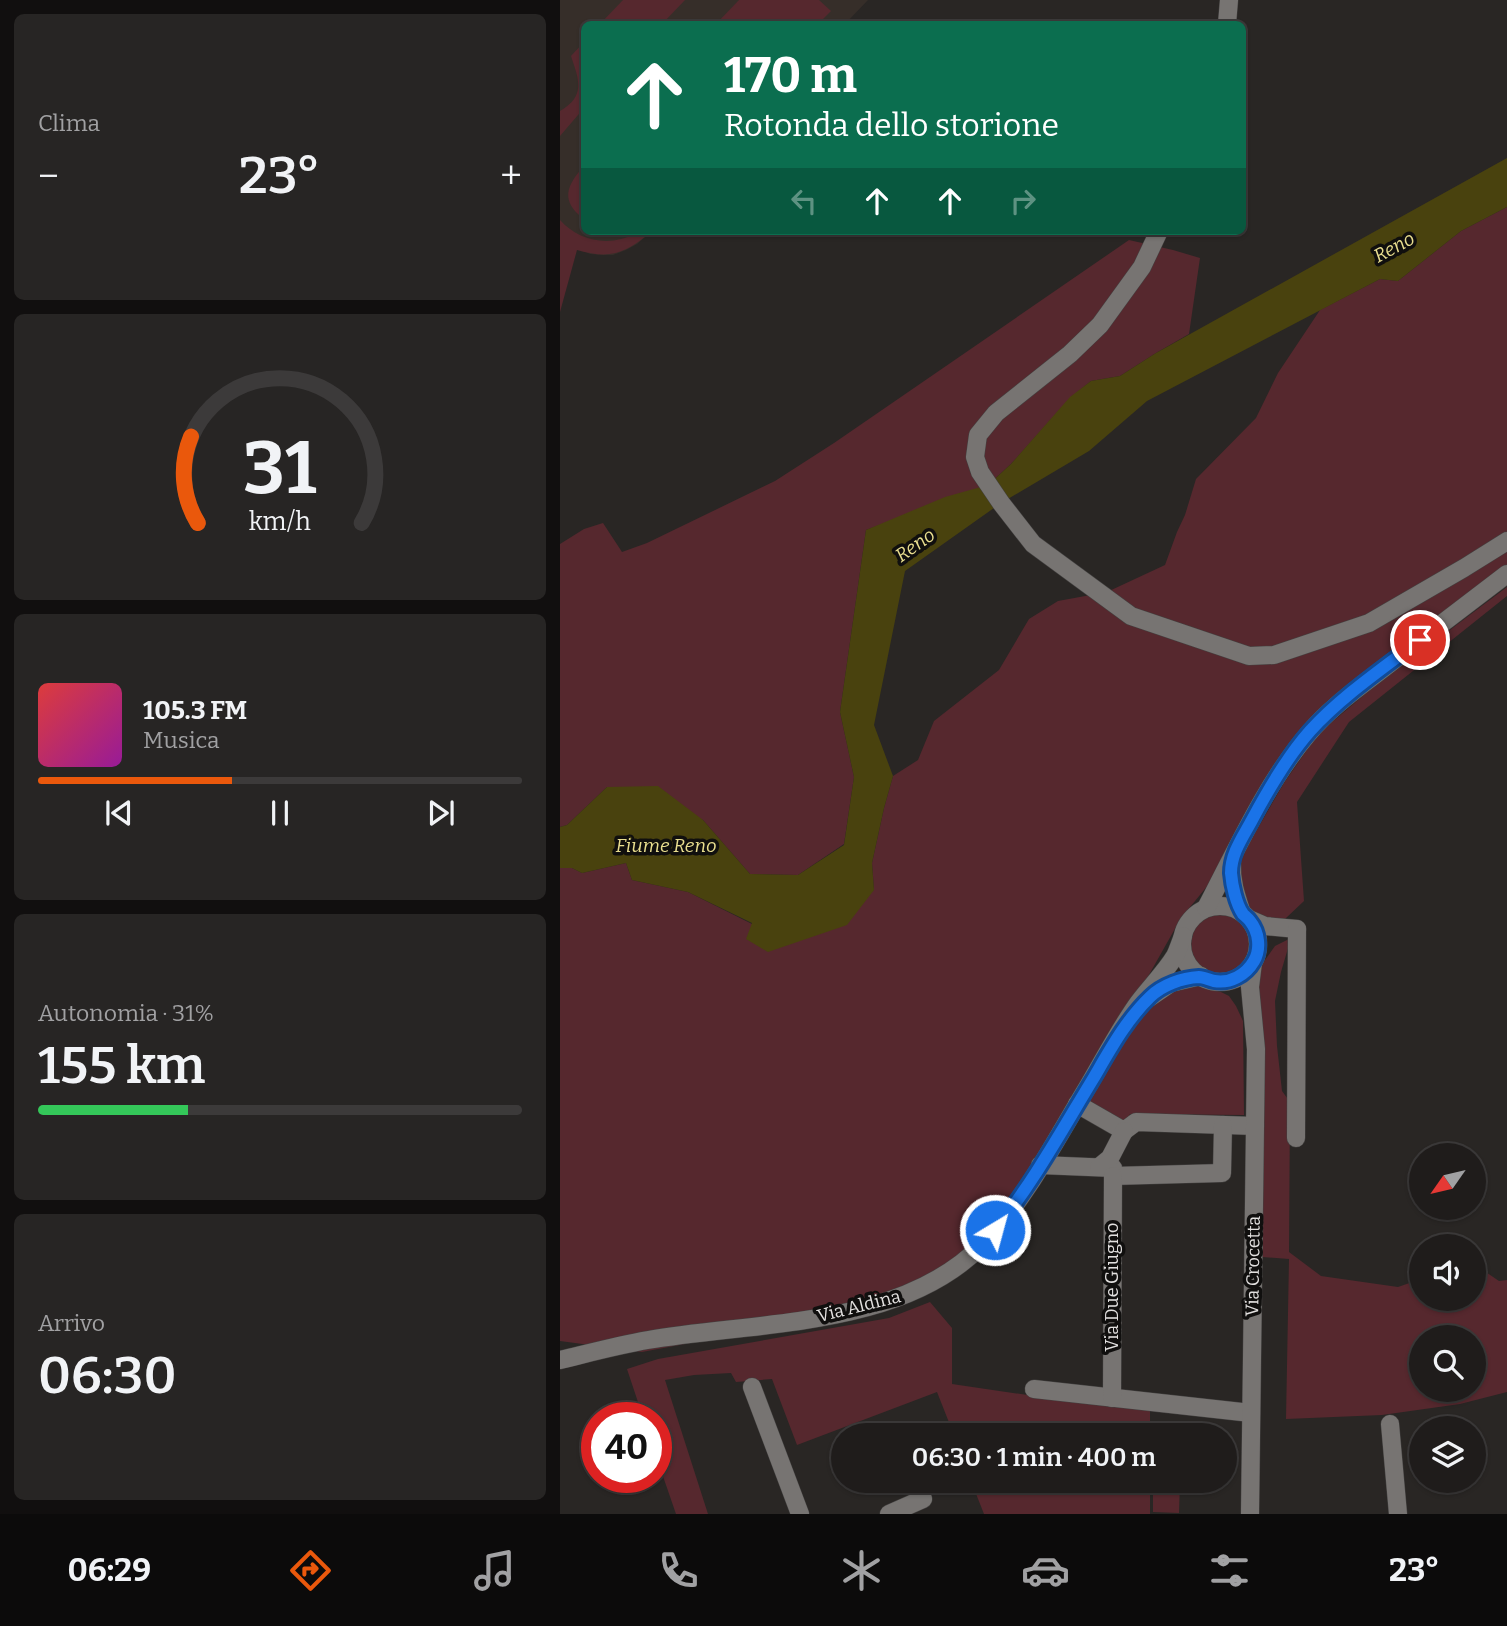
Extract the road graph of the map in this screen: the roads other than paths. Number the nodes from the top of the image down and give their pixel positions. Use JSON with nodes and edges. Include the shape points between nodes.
{"nodes":[{"id":1,"x":1229,"y":0,"type":"edge"},
{"id":2,"x":1227,"y":21,"type":"edge"},
{"id":3,"x":1157,"y":235,"type":"edge"},
{"id":4,"x":1507,"y":541,"type":"edge"},
{"id":5,"x":1507,"y":574,"type":"edge"},
{"id":6,"x":1233,"y":856,"type":"junction"},
{"id":7,"x":1206,"y":908,"type":"junction"},
{"id":8,"x":1246,"y":916,"type":"junction"},
{"id":9,"x":1297,"y":929,"type":"junction"},
{"id":10,"x":1183,"y":936,"type":"junction"},
{"id":11,"x":1255,"y":956,"type":"junction"},
{"id":12,"x":1206,"y":978,"type":"junction"},
{"id":13,"x":1253,"y":1017,"type":"junction"},
{"id":14,"x":1118,"y":1036,"type":"junction"},
{"id":15,"x":1077,"y":1104,"type":"junction"},
{"id":16,"x":1223,"y":1125,"type":"junction"},
{"id":17,"x":1255,"y":1126,"type":"junction"},
{"id":18,"x":1124,"y":1131,"type":"junction"},
{"id":19,"x":1296,"y":1138,"type":"dead end"},
{"id":20,"x":1041,"y":1166,"type":"junction"},
{"id":21,"x":1106,"y":1172,"type":"junction"},
{"id":22,"x":560,"y":1360,"type":"edge"},
{"id":23,"x":752,"y":1387,"type":"dead end"},
{"id":24,"x":1034,"y":1389,"type":"dead end"},
{"id":25,"x":1112,"y":1398,"type":"junction"},
{"id":26,"x":1251,"y":1413,"type":"junction"},
{"id":27,"x":1390,"y":1423,"type":"dead end"},
{"id":28,"x":923,"y":1499,"type":"dead end"},
{"id":29,"x":800,"y":1514,"type":"edge"},
{"id":30,"x":889,"y":1514,"type":"edge"},
{"id":31,"x":1250,"y":1514,"type":"edge"},
{"id":32,"x":1398,"y":1514,"type":"edge"}],
"edges":[{"from":1,"to":2,"type":"street"},
{"from":3,"to":4,"type":"street","via":[[1142,267],[1100,325],[996,413],[978,435],[975,457],[980,472],[1033,544],[1131,616],[1250,656],[1274,655],[1369,623]]},
{"from":5,"to":6,"type":"street","via":[[1330,711],[1286,763]]},
{"from":6,"to":7,"type":"street"},
{"from":6,"to":8,"type":"street","via":[[1234,890]]},
{"from":7,"to":8,"type":"street","via":[[1225,906]]},
{"from":7,"to":10,"type":"street","via":[[1191,919]]},
{"from":8,"to":9,"type":"street","via":[[1265,926]]},
{"from":8,"to":11,"type":"street","via":[[1258,939]]},
{"from":9,"to":11,"type":"street"},
{"from":9,"to":19,"type":"street"},
{"from":10,"to":12,"type":"street","via":[[1185,959]]},
{"from":10,"to":14,"type":"street","name":"Via Aldina","via":[[1176,954]]},
{"from":11,"to":12,"type":"street","via":[[1239,976]]},
{"from":11,"to":13,"type":"street","name":"Via Crocetta","via":[[1250,987]]},
{"from":12,"to":13,"type":"street","via":[[1235,992]]},
{"from":12,"to":14,"type":"street","name":"Via Aldina","via":[[1159,990]]},
{"from":13,"to":17,"type":"street","name":"Via Crocetta"},
{"from":14,"to":15,"type":"street","name":"Via Aldina"},
{"from":15,"to":18,"type":"street"},
{"from":15,"to":20,"type":"street","name":"Via Aldina"},
{"from":16,"to":17,"type":"street"},
{"from":16,"to":18,"type":"street","via":[[1136,1122]]},
{"from":16,"to":21,"type":"street","via":[[1222,1173]]},
{"from":17,"to":26,"type":"street","name":"Via Crocetta"},
{"from":18,"to":21,"type":"street"},
{"from":20,"to":21,"type":"street"},
{"from":20,"to":22,"type":"street","name":"Via Aldina","via":[[982,1245],[939,1277],[897,1298],[851,1311],[649,1340]]},
{"from":21,"to":25,"type":"street","name":"Via Due Giugno"},
{"from":23,"to":29,"type":"street"},
{"from":24,"to":25,"type":"street"},
{"from":25,"to":26,"type":"street"},
{"from":26,"to":31,"type":"street","name":"Via Crocetta"},
{"from":27,"to":32,"type":"street"},
{"from":28,"to":30,"type":"street"}]}
